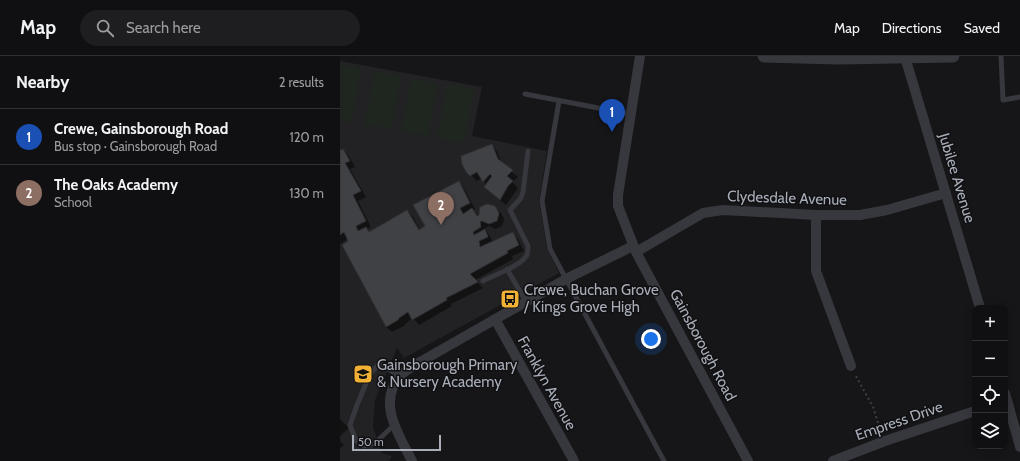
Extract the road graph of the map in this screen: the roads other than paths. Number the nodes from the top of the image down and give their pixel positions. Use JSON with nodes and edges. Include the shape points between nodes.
{"nodes":[{"id":1,"x":640,"y":56,"type":"edge"},
{"id":2,"x":764,"y":56,"type":"edge"},
{"id":3,"x":953,"y":56,"type":"edge"},
{"id":4,"x":1001,"y":56,"type":"edge"},
{"id":5,"x":787,"y":57,"type":"edge"},
{"id":6,"x":878,"y":57,"type":"edge"},
{"id":7,"x":905,"y":57,"type":"junction"},
{"id":8,"x":525,"y":94,"type":"dead end"},
{"id":9,"x":1020,"y":98,"type":"edge"},
{"id":10,"x":559,"y":101,"type":"junction"},
{"id":11,"x":630,"y":114,"type":"junction"},
{"id":12,"x":528,"y":151,"type":"dead end"},
{"id":13,"x":946,"y":193,"type":"junction"},
{"id":14,"x":816,"y":215,"type":"junction"},
{"id":15,"x":635,"y":249,"type":"junction"},
{"id":16,"x":508,"y":268,"type":"junction"},
{"id":17,"x":483,"y":280,"type":"dead end"},
{"id":18,"x":566,"y":280,"type":"junction"},
{"id":19,"x":526,"y":302,"type":"junction"},
{"id":20,"x":979,"y":305,"type":"edge"},
{"id":21,"x":495,"y":319,"type":"junction"},
{"id":22,"x":851,"y":366,"type":"road end"},
{"id":23,"x":400,"y":376,"type":"junction"},
{"id":24,"x":1008,"y":405,"type":"edge"},
{"id":25,"x":972,"y":412,"type":"edge"},
{"id":26,"x":394,"y":424,"type":"junction"},
{"id":27,"x":1020,"y":447,"type":"edge"},
{"id":28,"x":412,"y":461,"type":"edge"},
{"id":29,"x":574,"y":461,"type":"edge"},
{"id":30,"x":664,"y":461,"type":"edge"},
{"id":31,"x":748,"y":461,"type":"edge"},
{"id":32,"x":833,"y":461,"type":"edge"}],
"edges":[{"from":1,"to":11,"type":"street","name":"Gainsborough Road"},
{"from":2,"to":5,"type":"street"},
{"from":3,"to":7,"type":"street"},
{"from":4,"to":9,"type":"lane","via":[[1003,100]]},
{"from":5,"to":6,"type":"street"},
{"from":6,"to":7,"type":"street"},
{"from":7,"to":13,"type":"street","name":"Jubilee Avenue"},
{"from":8,"to":10,"type":"lane"},
{"from":10,"to":11,"type":"lane"},
{"from":10,"to":18,"type":"lane","via":[[542,201],[550,249]]},
{"from":11,"to":15,"type":"street","name":"Gainsborough Road","via":[[618,206]]},
{"from":12,"to":16,"type":"lane","via":[[523,192],[510,210],[528,250],[523,259]]},
{"from":13,"to":14,"type":"street","name":"Clydesdale Avenue","via":[[874,213]]},
{"from":13,"to":20,"type":"street","name":"Jubilee Avenue"},
{"from":14,"to":15,"type":"street","name":"Clydesdale Avenue","via":[[723,210],[703,213]]},
{"from":14,"to":22,"type":"street","via":[[816,271]]},
{"from":15,"to":18,"type":"street","name":"Clydesdale Avenue"},
{"from":15,"to":31,"type":"street","name":"Gainsborough Road"},
{"from":16,"to":17,"type":"lane"},
{"from":16,"to":19,"type":"lane"},
{"from":18,"to":19,"type":"street","name":"Clydesdale Avenue"},
{"from":18,"to":30,"type":"lane"},
{"from":19,"to":21,"type":"street","name":"Clydesdale Avenue"},
{"from":21,"to":23,"type":"street","name":"Clydesdale Avenue"},
{"from":21,"to":29,"type":"street","name":"Franklyn Avenue"},
{"from":23,"to":26,"type":"street","via":[[390,392],[389,408]]},
{"from":23,"to":26,"type":"lane","via":[[379,364],[370,374],[350,425],[356,441],[364,446],[375,444]]},
{"from":24,"to":27,"type":"street"},
{"from":25,"to":32,"type":"street","name":"Empress Drive"},
{"from":26,"to":28,"type":"street"}]}
